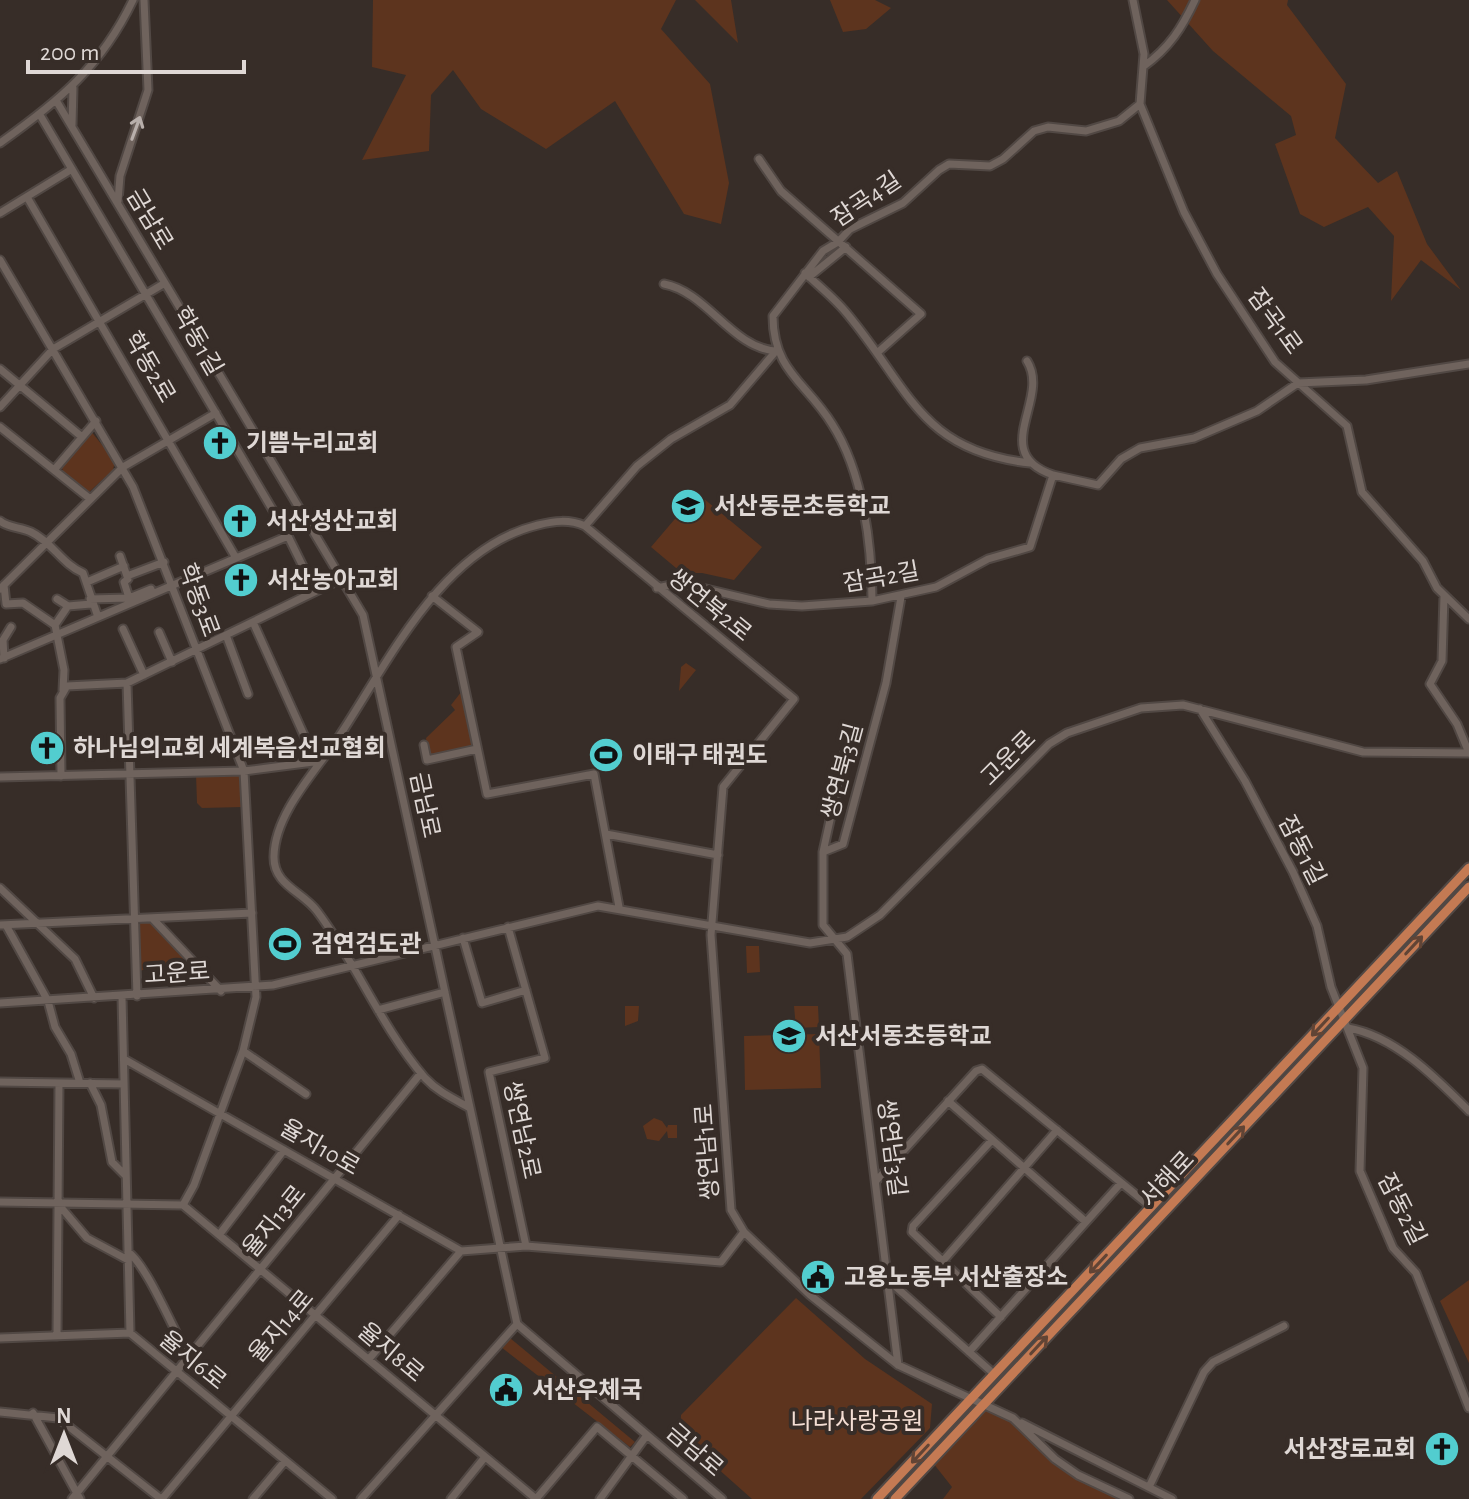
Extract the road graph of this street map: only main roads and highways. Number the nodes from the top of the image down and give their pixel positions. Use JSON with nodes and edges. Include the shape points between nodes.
{"nodes":[{"id":1,"x":1469,"y":868,"type":"edge"},
{"id":2,"x":1469,"y":887,"type":"edge"},
{"id":3,"x":877,"y":1499,"type":"edge"},
{"id":4,"x":895,"y":1499,"type":"edge"}],
"edges":[{"from":1,"to":3,"type":"main road","name":"서해로","one_way":true},
{"from":4,"to":2,"type":"main road","name":"서해로","one_way":true}]}
